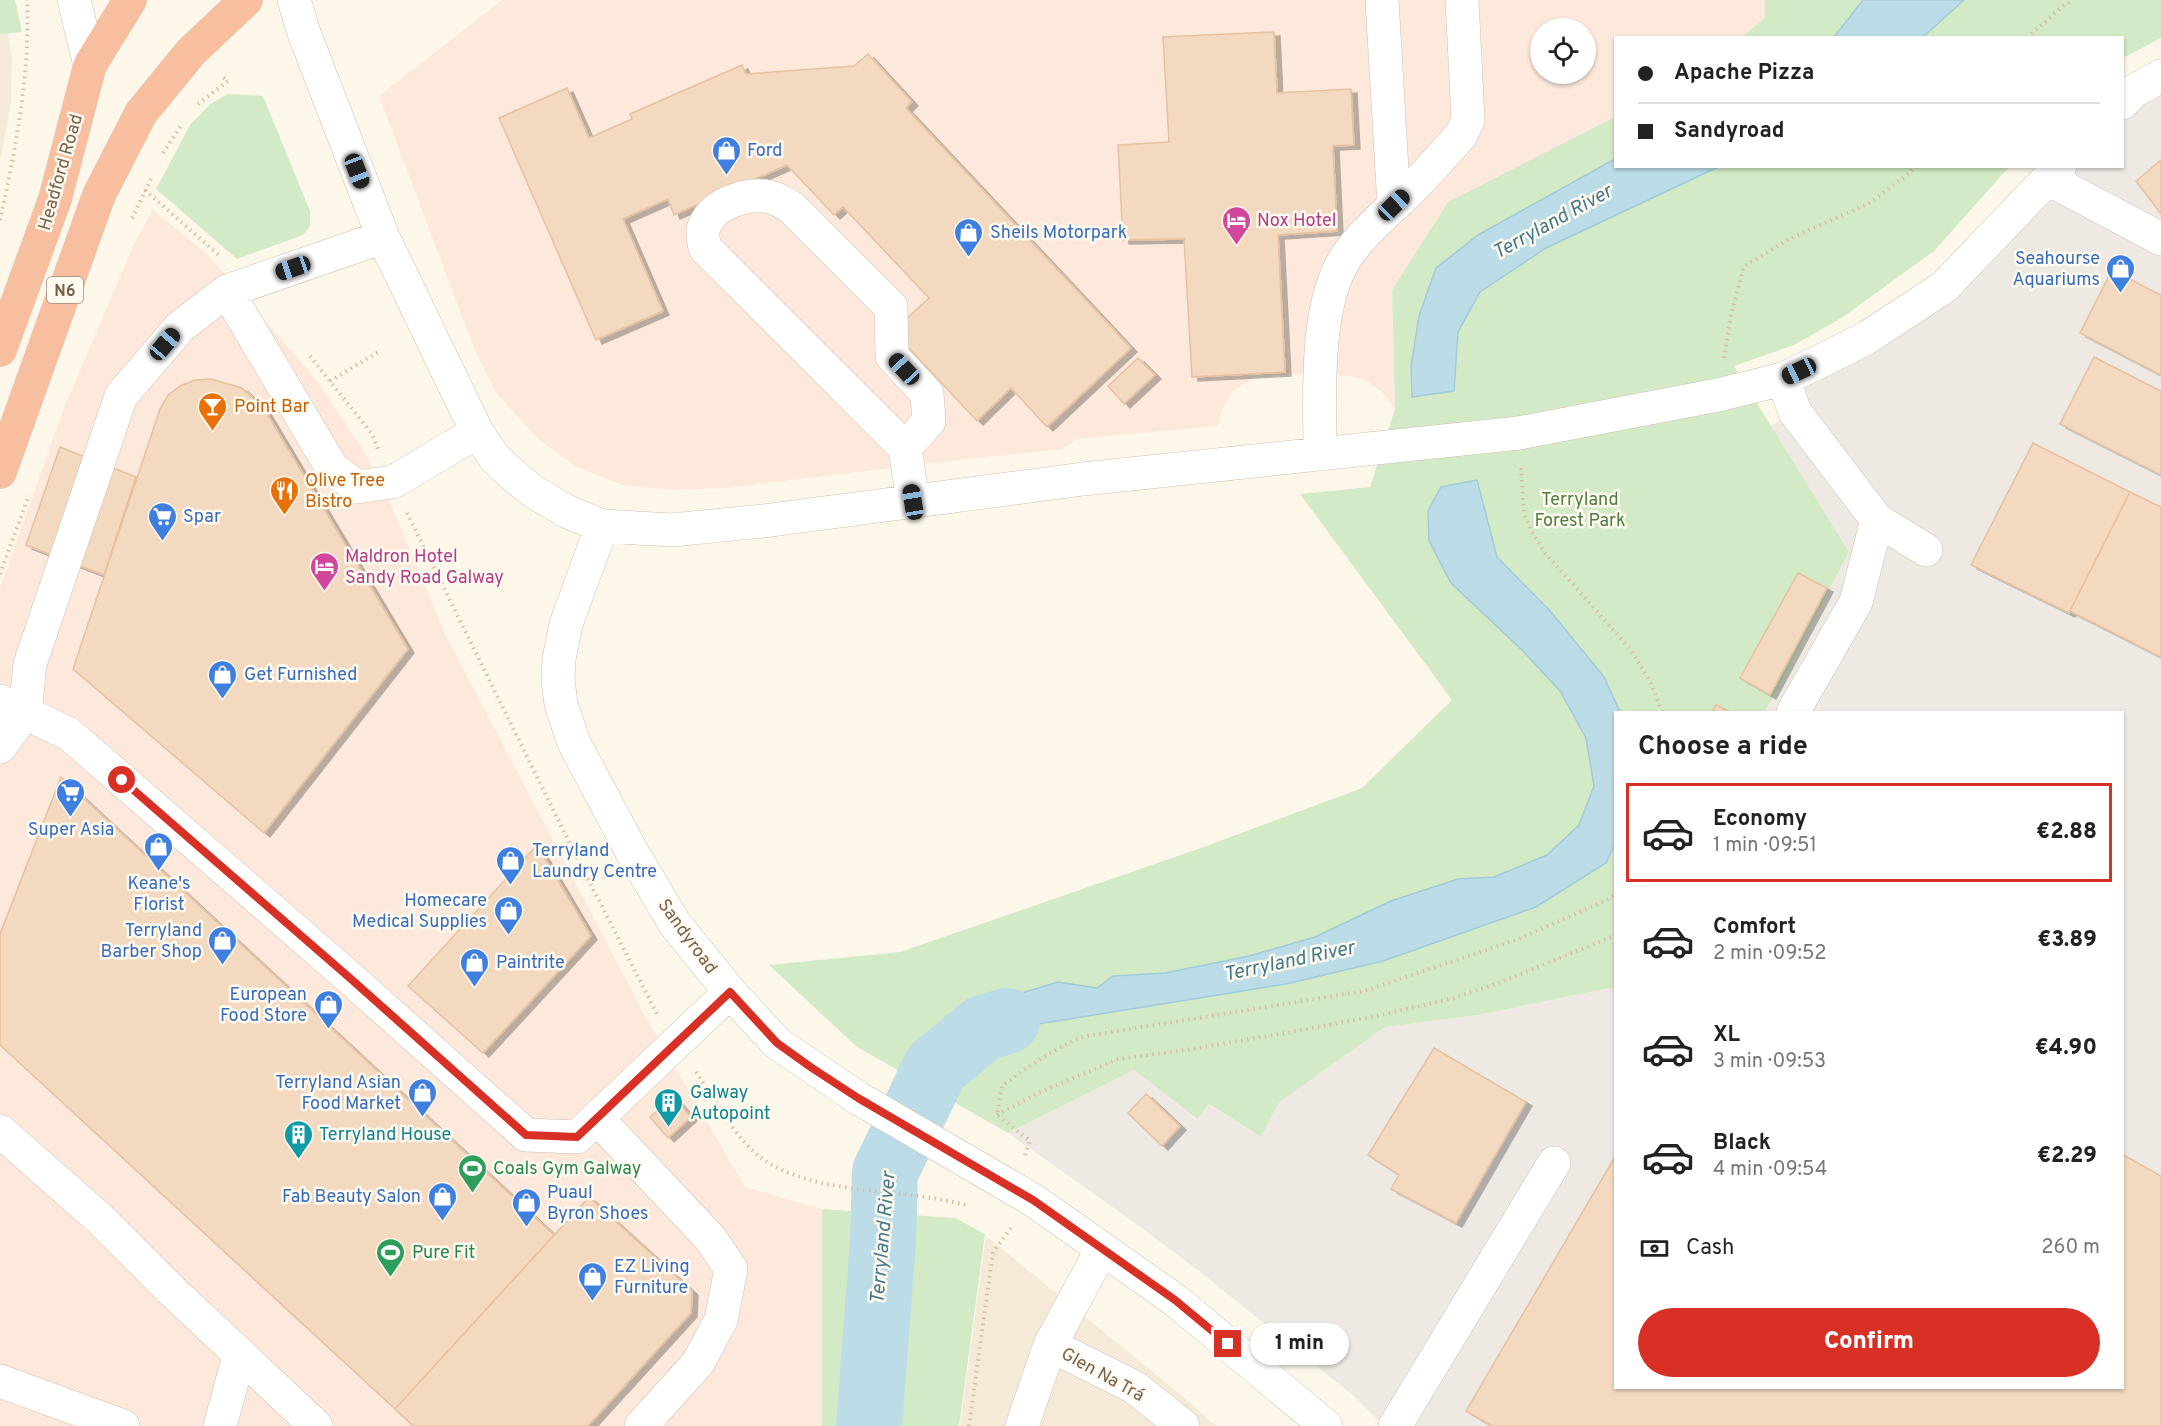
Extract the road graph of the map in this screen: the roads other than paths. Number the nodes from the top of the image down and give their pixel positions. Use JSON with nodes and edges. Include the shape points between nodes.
{"nodes":[{"id":1,"x":74,"y":0,"type":"edge"},
{"id":2,"x":130,"y":0,"type":"edge"},
{"id":3,"x":246,"y":0,"type":"edge"},
{"id":4,"x":294,"y":0,"type":"edge"},
{"id":5,"x":1382,"y":0,"type":"edge"},
{"id":6,"x":1462,"y":0,"type":"edge"},
{"id":7,"x":90,"y":65,"type":"junction"},
{"id":8,"x":2161,"y":76,"type":"edge"},
{"id":9,"x":2124,"y":101,"type":"edge"},
{"id":10,"x":2054,"y":173,"type":"edge"},
{"id":11,"x":1394,"y":205,"type":"junction"},
{"id":12,"x":382,"y":237,"type":"junction"},
{"id":13,"x":2161,"y":239,"type":"edge"},
{"id":14,"x":227,"y":277,"type":"junction"},
{"id":15,"x":0,"y":350,"type":"edge"},
{"id":16,"x":1783,"y":379,"type":"junction"},
{"id":17,"x":477,"y":432,"type":"junction"},
{"id":18,"x":905,"y":448,"type":"junction"},
{"id":19,"x":1320,"y":454,"type":"junction"},
{"id":20,"x":0,"y":472,"type":"edge"},
{"id":21,"x":913,"y":502,"type":"junction"},
{"id":22,"x":1877,"y":520,"type":"junction"},
{"id":23,"x":602,"y":526,"type":"junction"},
{"id":24,"x":1926,"y":550,"type":"dead end"},
{"id":25,"x":13,"y":707,"type":"edge"},
{"id":26,"x":1793,"y":711,"type":"edge"},
{"id":27,"x":0,"y":747,"type":"edge"},
{"id":28,"x":730,"y":992,"type":"junction"},
{"id":29,"x":597,"y":1118,"type":"junction"},
{"id":30,"x":0,"y":1131,"type":"edge"},
{"id":31,"x":1554,"y":1163,"type":"dead end"},
{"id":32,"x":1102,"y":1249,"type":"junction"},
{"id":33,"x":1050,"y":1345,"type":"junction"},
{"id":34,"x":239,"y":1356,"type":"junction"},
{"id":35,"x":0,"y":1381,"type":"edge"},
{"id":36,"x":123,"y":1426,"type":"edge"},
{"id":37,"x":220,"y":1426,"type":"edge"},
{"id":38,"x":316,"y":1426,"type":"edge"},
{"id":39,"x":641,"y":1426,"type":"edge"},
{"id":40,"x":1022,"y":1426,"type":"edge"},
{"id":41,"x":1184,"y":1426,"type":"edge"},
{"id":42,"x":1326,"y":1426,"type":"edge"},
{"id":43,"x":1395,"y":1426,"type":"edge"}],
"edges":[{"from":1,"to":7,"type":"street"},
{"from":2,"to":7,"type":"highway","name":"Headford Road","number":"N6"},
{"from":3,"to":20,"type":"highway","number":"N6","via":[[191,52],[141,113],[99,195]]},
{"from":4,"to":12,"type":"street"},
{"from":5,"to":11,"type":"street"},
{"from":6,"to":11,"type":"street","via":[[1468,120],[1461,135]]},
{"from":7,"to":15,"type":"highway","name":"Headford Road","number":"N6","via":[[55,199]]},
{"from":8,"to":9,"type":"street"},
{"from":10,"to":13,"type":"street"},
{"from":10,"to":16,"type":"street","via":[[1944,287],[1868,337]]},
{"from":11,"to":19,"type":"street","via":[[1350,251],[1327,306]]},
{"from":12,"to":14,"type":"street"},
{"from":12,"to":17,"type":"street"},
{"from":14,"to":17,"type":"street","via":[[332,468],[357,487],[393,482]]},
{"from":14,"to":25,"type":"street","via":[[121,396]]},
{"from":16,"to":19,"type":"street","via":[[1519,433]]},
{"from":16,"to":22,"type":"street","via":[[1795,412]]},
{"from":17,"to":23,"type":"street","via":[[494,457],[534,492]]},
{"from":18,"to":18,"type":"street","via":[[705,248],[703,231],[710,215],[726,204],[750,196],[771,197],[791,207],[891,307],[892,356],[927,394],[929,421]]},
{"from":18,"to":21,"type":"street"},
{"from":19,"to":21,"type":"street"},
{"from":21,"to":23,"type":"street","via":[[672,530]]},
{"from":22,"to":24,"type":"street"},
{"from":22,"to":26,"type":"street","via":[[1856,602]]},
{"from":23,"to":28,"type":"street","name":"Sandyroad","via":[[566,624],[559,658],[558,680],[566,723],[631,850],[675,924]]},
{"from":25,"to":27,"type":"street"},
{"from":25,"to":29,"type":"street","via":[[69,734],[526,1135],[577,1137]]},
{"from":28,"to":29,"type":"street"},
{"from":28,"to":32,"type":"street","name":"Sandyroad","via":[[777,1043],[858,1098],[1000,1179]]},
{"from":29,"to":39,"type":"street","via":[[710,1238],[731,1269],[722,1320],[698,1363]]},
{"from":30,"to":34,"type":"street","via":[[100,1218]]},
{"from":31,"to":43,"type":"street"},
{"from":32,"to":33,"type":"street","name":"Glen Na Trá"},
{"from":32,"to":42,"type":"street","name":"Sandyroad","via":[[1175,1300]]},
{"from":33,"to":40,"type":"street","name":"Glen Na Trá"},
{"from":33,"to":41,"type":"street","name":"Glen Na Trá","via":[[1134,1387]]},
{"from":34,"to":37,"type":"street"},
{"from":34,"to":38,"type":"street"},
{"from":35,"to":36,"type":"street"}]}
